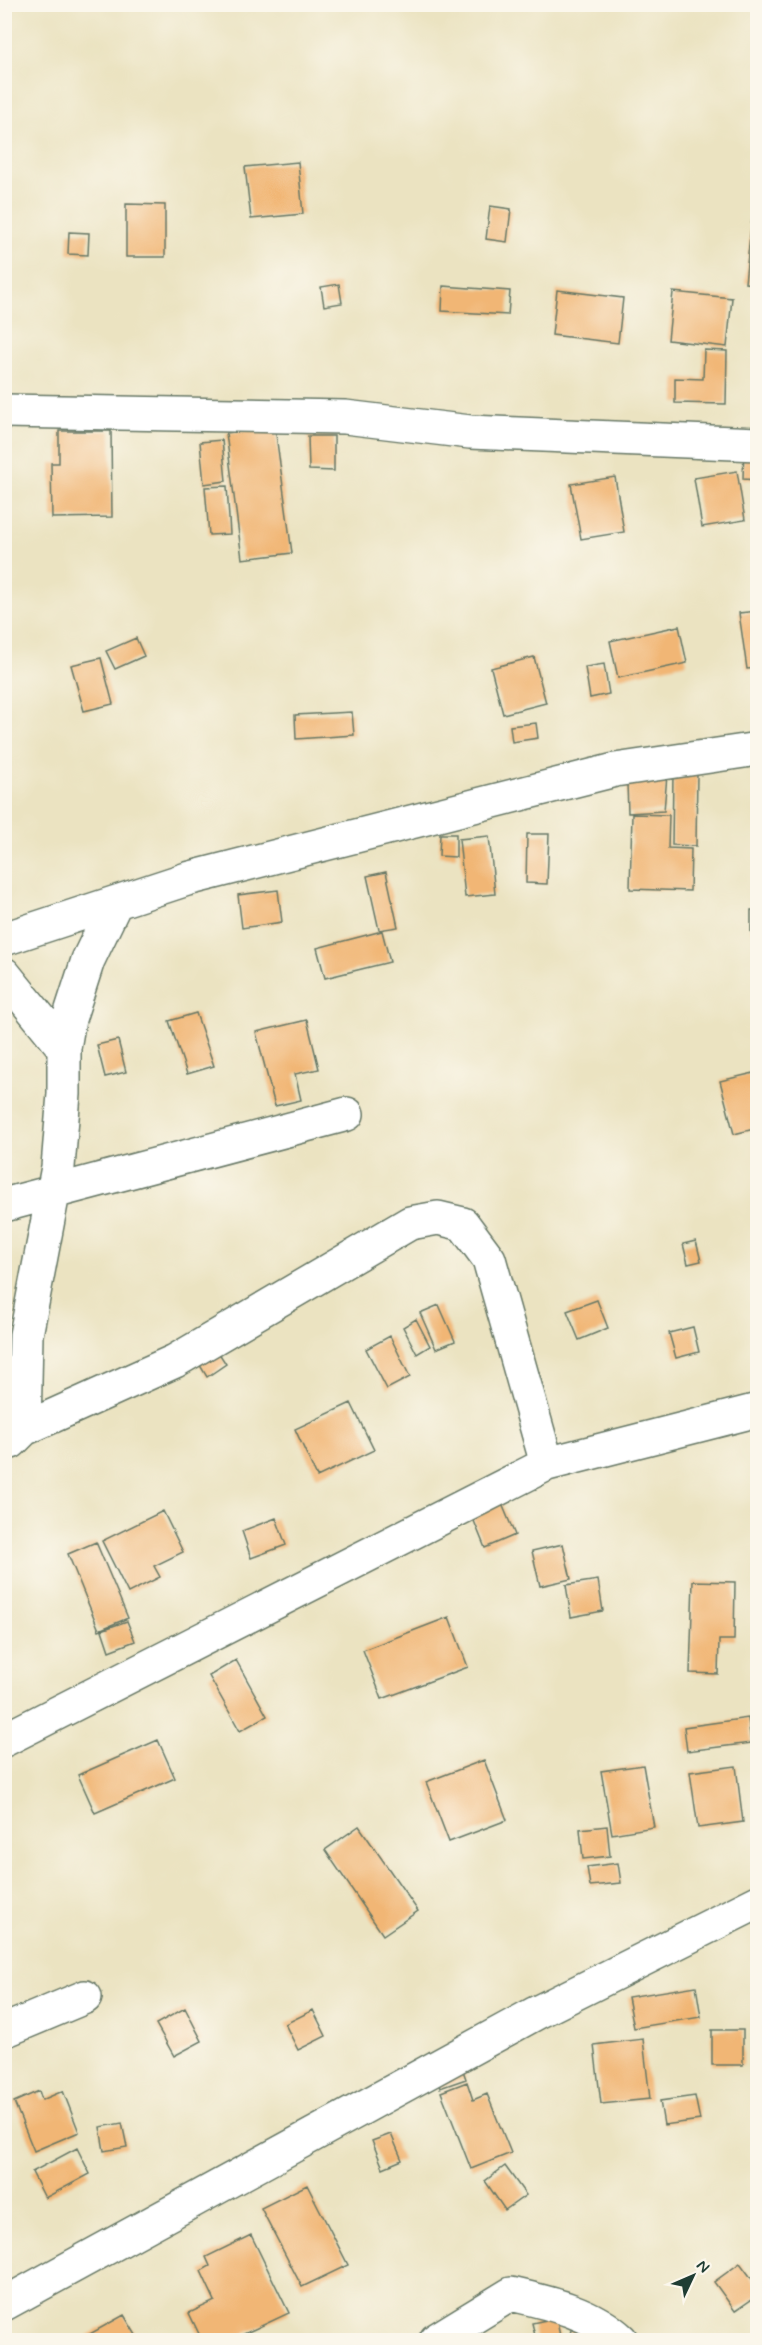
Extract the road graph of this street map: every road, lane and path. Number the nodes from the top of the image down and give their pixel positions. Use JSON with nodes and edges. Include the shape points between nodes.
{"nodes":[{"id":1,"x":4,"y":411,"type":"edge"},
{"id":2,"x":758,"y":444,"type":"edge"},
{"id":3,"x":754,"y":754,"type":"edge"},
{"id":4,"x":115,"y":904,"type":"junction"},
{"id":5,"x":4,"y":939,"type":"edge"},
{"id":6,"x":4,"y":974,"type":"edge"},
{"id":7,"x":64,"y":1048,"type":"junction"},
{"id":8,"x":347,"y":1114,"type":"dead end"},
{"id":9,"x":52,"y":1193,"type":"junction"},
{"id":10,"x":4,"y":1205,"type":"edge"},
{"id":11,"x":758,"y":1410,"type":"edge"},
{"id":12,"x":11,"y":1437,"type":"edge"},
{"id":13,"x":547,"y":1464,"type":"junction"},
{"id":14,"x":4,"y":1740,"type":"edge"},
{"id":15,"x":758,"y":1902,"type":"edge"},
{"id":16,"x":85,"y":1997,"type":"dead end"},
{"id":17,"x":4,"y":2031,"type":"edge"},
{"id":18,"x":4,"y":2304,"type":"edge"},
{"id":19,"x":436,"y":2340,"type":"edge"},
{"id":20,"x":621,"y":2340,"type":"edge"}],
"edges":[{"from":1,"to":2,"type":"street","via":[[345,417],[470,432]]},
{"from":3,"to":4,"type":"street","via":[[615,770],[187,879]]},
{"from":4,"to":5,"type":"street"},
{"from":4,"to":7,"type":"street","via":[[88,960]]},
{"from":6,"to":7,"type":"street"},
{"from":7,"to":9,"type":"street","via":[[58,1167]]},
{"from":8,"to":9,"type":"street"},
{"from":9,"to":10,"type":"street"},
{"from":9,"to":12,"type":"street"},
{"from":11,"to":13,"type":"street"},
{"from":12,"to":13,"type":"street","via":[[175,1361],[410,1223],[438,1218],[463,1224],[489,1259]]},
{"from":13,"to":14,"type":"street"},
{"from":15,"to":18,"type":"street","via":[[536,2013]]},
{"from":16,"to":17,"type":"street"},
{"from":19,"to":20,"type":"street","via":[[511,2294],[564,2307],[610,2330]]}]}
